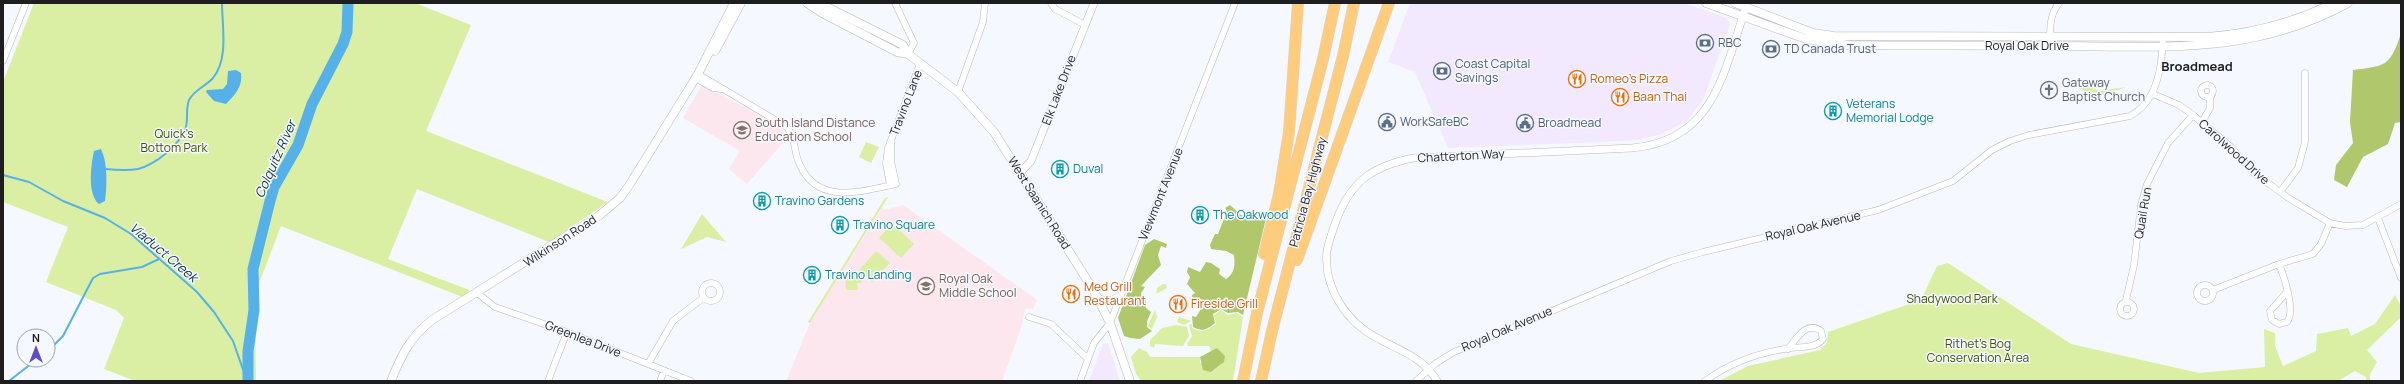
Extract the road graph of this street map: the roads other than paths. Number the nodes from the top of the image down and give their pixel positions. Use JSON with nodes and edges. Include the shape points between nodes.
{"nodes":[{"id":1,"x":26,"y":3,"type":"edge"},
{"id":2,"x":734,"y":3,"type":"edge"},
{"id":3,"x":741,"y":3,"type":"edge"},
{"id":4,"x":807,"y":3,"type":"edge"},
{"id":5,"x":815,"y":3,"type":"edge"},
{"id":6,"x":895,"y":3,"type":"edge"},
{"id":7,"x":985,"y":3,"type":"edge"},
{"id":8,"x":1051,"y":3,"type":"edge"},
{"id":9,"x":1094,"y":3,"type":"edge"},
{"id":10,"x":1235,"y":3,"type":"edge"},
{"id":11,"x":1298,"y":3,"type":"edge"},
{"id":12,"x":1335,"y":3,"type":"edge"},
{"id":13,"x":1354,"y":3,"type":"edge"},
{"id":14,"x":1389,"y":3,"type":"edge"},
{"id":15,"x":1394,"y":3,"type":"edge"},
{"id":16,"x":1706,"y":3,"type":"edge"},
{"id":17,"x":1734,"y":3,"type":"edge"},
{"id":18,"x":2059,"y":3,"type":"edge"},
{"id":19,"x":2334,"y":3,"type":"edge"},
{"id":20,"x":2348,"y":3,"type":"edge"},
{"id":21,"x":1746,"y":8,"type":"junction"},
{"id":22,"x":1742,"y":17,"type":"junction"},
{"id":23,"x":1085,"y":25,"type":"junction"},
{"id":24,"x":2163,"y":37,"type":"junction"},
{"id":25,"x":2050,"y":42,"type":"junction"},
{"id":26,"x":2163,"y":46,"type":"junction"},
{"id":27,"x":908,"y":54,"type":"junction"},
{"id":28,"x":3,"y":61,"type":"edge"},
{"id":29,"x":920,"y":64,"type":"junction"},
{"id":30,"x":1368,"y":65,"type":"junction"},
{"id":31,"x":2305,"y":73,"type":"dead end"},
{"id":32,"x":698,"y":74,"type":"junction"},
{"id":33,"x":958,"y":92,"type":"junction"},
{"id":34,"x":2153,"y":94,"type":"junction"},
{"id":35,"x":2210,"y":97,"type":"dead end"},
{"id":36,"x":2192,"y":115,"type":"junction"},
{"id":37,"x":2202,"y":122,"type":"junction"},
{"id":38,"x":1020,"y":173,"type":"junction"},
{"id":39,"x":2280,"y":192,"type":"junction"},
{"id":40,"x":2401,"y":204,"type":"edge"},
{"id":41,"x":2378,"y":218,"type":"junction"},
{"id":42,"x":2330,"y":223,"type":"junction"},
{"id":43,"x":2279,"y":264,"type":"junction"},
{"id":44,"x":2401,"y":278,"type":"edge"},
{"id":45,"x":2213,"y":290,"type":"dead end"},
{"id":46,"x":2287,"y":292,"type":"junction"},
{"id":47,"x":477,"y":294,"type":"junction"},
{"id":48,"x":1120,"y":296,"type":"junction"},
{"id":49,"x":703,"y":298,"type":"dead end"},
{"id":50,"x":1098,"y":299,"type":"junction"},
{"id":51,"x":2126,"y":300,"type":"dead end"},
{"id":52,"x":1029,"y":317,"type":"dead end"},
{"id":53,"x":1110,"y":323,"type":"junction"},
{"id":54,"x":567,"y":332,"type":"junction"},
{"id":55,"x":1788,"y":349,"type":"junction"},
{"id":56,"x":1266,"y":355,"type":"junction"},
{"id":57,"x":1088,"y":360,"type":"junction"},
{"id":58,"x":648,"y":364,"type":"junction"},
{"id":59,"x":1429,"y":369,"type":"junction"},
{"id":60,"x":664,"y":371,"type":"junction"},
{"id":61,"x":391,"y":381,"type":"edge"},
{"id":62,"x":548,"y":381,"type":"edge"},
{"id":63,"x":660,"y":381,"type":"edge"},
{"id":64,"x":691,"y":381,"type":"edge"},
{"id":65,"x":1080,"y":381,"type":"edge"},
{"id":66,"x":1130,"y":381,"type":"edge"},
{"id":67,"x":1238,"y":381,"type":"edge"},
{"id":68,"x":1243,"y":381,"type":"edge"},
{"id":69,"x":1261,"y":381,"type":"edge"},
{"id":70,"x":1416,"y":381,"type":"edge"},
{"id":71,"x":1437,"y":381,"type":"edge"},
{"id":72,"x":1706,"y":381,"type":"edge"}],
"edges":[{"from":1,"to":28,"type":"street"},
{"from":2,"to":32,"type":"main road","name":"Wilkinson Road"},
{"from":3,"to":32,"type":"main road","name":"Wilkinson Road","via":[[715,50]]},
{"from":4,"to":27,"type":"main road","name":"West Saanich Road","via":[[884,45]]},
{"from":5,"to":27,"type":"main road","name":"West Saanich Road","via":[[827,6],[903,45]]},
{"from":6,"to":27,"type":"street","via":[[914,43]]},
{"from":7,"to":33,"type":"street","via":[[983,22]]},
{"from":8,"to":23,"type":"street","via":[[1055,8]]},
{"from":9,"to":23,"type":"street","name":"Elk Lake Drive"},
{"from":10,"to":48,"type":"street","name":"Viewmont Avenue"},
{"from":11,"to":67,"type":"highway","via":[[1294,82],[1284,165],[1247,329]]},
{"from":12,"to":68,"type":"highway","name":"Patricia Bay Highway","via":[[1323,59],[1257,312]]},
{"from":13,"to":56,"type":"highway","name":"Patricia Bay Highway","via":[[1343,56]]},
{"from":14,"to":30,"type":"highway"},
{"from":15,"to":30,"type":"highway"},
{"from":16,"to":22,"type":"main road","name":"Royal Oak Drive"},
{"from":17,"to":21,"type":"main road","name":"Royal Oak Drive"},
{"from":18,"to":25,"type":"street","via":[[2051,20]]},
{"from":19,"to":24,"type":"main road","name":"Royal Oak Drive","via":[[2306,16],[2258,31],[2207,37]]},
{"from":20,"to":26,"type":"main road","name":"Royal Oak Drive","via":[[2305,23],[2251,39],[2215,45]]},
{"from":21,"to":22,"type":"street","name":"Chatterton Way"},
{"from":21,"to":25,"type":"main road","name":"Royal Oak Drive","via":[[1813,33],[1834,36]]},
{"from":22,"to":25,"type":"main road","name":"Royal Oak Drive","via":[[1823,43],[1848,45]]},
{"from":22,"to":59,"type":"street","name":"Chatterton Way","via":[[1723,72],[1705,111],[1692,126],[1669,140],[1632,148],[1413,158],[1389,163],[1356,185],[1344,201],[1327,251],[1329,275],[1336,296],[1353,322],[1379,339],[1404,349]]},
{"from":23,"to":38,"type":"street","name":"Elk Lake Drive","via":[[1031,162]]},
{"from":24,"to":25,"type":"main road","name":"Royal Oak Drive"},
{"from":24,"to":26,"type":"street","name":"Royal Oak Avenue"},
{"from":25,"to":26,"type":"main road","name":"Royal Oak Drive"},
{"from":26,"to":34,"type":"street","name":"Royal Oak Avenue","via":[[2163,57]]},
{"from":27,"to":29,"type":"main road","name":"West Saanich Road"},
{"from":29,"to":32,"type":"street","name":"Travino Lane","via":[[891,142],[893,184],[852,194],[824,188],[803,171],[797,157],[795,140],[787,128],[723,89],[712,88]]},
{"from":29,"to":33,"type":"main road","name":"West Saanich Road"},
{"from":30,"to":56,"type":"highway","via":[[1301,248]]},
{"from":31,"to":39,"type":"street","via":[[2305,142],[2298,168]]},
{"from":32,"to":47,"type":"main road","name":"Wilkinson Road","via":[[620,198],[600,215]]},
{"from":33,"to":38,"type":"main road","name":"West Saanich Road","via":[[994,132]]},
{"from":34,"to":36,"type":"street","name":"Carolwood Drive","via":[[2179,105]]},
{"from":34,"to":59,"type":"street","name":"Royal Oak Avenue","via":[[2141,109],[2130,116],[2010,141],[1992,150],[1953,180],[1896,205],[1702,252],[1661,265],[1460,349]]},
{"from":35,"to":37,"type":"street","via":[[2210,108]]},
{"from":36,"to":37,"type":"street","name":"Carolwood Drive"},
{"from":36,"to":51,"type":"street","name":"Quail Run","via":[[2168,143],[2147,184]]},
{"from":37,"to":39,"type":"street","name":"Carolwood Drive","via":[[2231,147],[2254,173]]},
{"from":38,"to":50,"type":"main road","name":"West Saanich Road"},
{"from":39,"to":42,"type":"street","name":"Carolwood Drive"},
{"from":40,"to":41,"type":"street","name":"Carolwood Drive"},
{"from":41,"to":42,"type":"street","name":"Carolwood Drive","via":[[2363,226]]},
{"from":41,"to":44,"type":"street"},
{"from":42,"to":43,"type":"street","via":[[2321,244],[2313,254]]},
{"from":43,"to":45,"type":"street"},
{"from":43,"to":46,"type":"street"},
{"from":46,"to":46,"type":"street","via":[[2270,311],[2272,320],[2279,324],[2287,322],[2291,314]]},
{"from":47,"to":54,"type":"street","name":"Greenlea Drive","via":[[495,307]]},
{"from":47,"to":61,"type":"main road","name":"Wilkinson Road","via":[[416,332],[406,347]]},
{"from":48,"to":50,"type":"street","via":[[1110,301]]},
{"from":48,"to":53,"type":"street","name":"Viewmont Avenue"},
{"from":49,"to":58,"type":"street","via":[[673,321]]},
{"from":50,"to":53,"type":"main road","name":"West Saanich Road"},
{"from":52,"to":57,"type":"street","via":[[1051,324]]},
{"from":53,"to":57,"type":"street","name":"Viewmont Avenue","via":[[1097,336]]},
{"from":53,"to":66,"type":"main road","name":"West Saanich Road"},
{"from":54,"to":58,"type":"street","name":"Greenlea Drive"},
{"from":54,"to":62,"type":"street"},
{"from":55,"to":55,"type":"street","via":[[1815,345],[1823,336],[1821,331],[1812,327],[1807,328]]},
{"from":55,"to":72,"type":"street","via":[[1738,361]]},
{"from":56,"to":69,"type":"highway","name":"Patricia Bay Highway"},
{"from":57,"to":65,"type":"street","name":"Viewmont Avenue"},
{"from":58,"to":60,"type":"street","name":"Greenlea Drive"},
{"from":59,"to":70,"type":"street","name":"Royal Oak Avenue"},
{"from":59,"to":71,"type":"street","name":"Chatterton Way"},
{"from":60,"to":63,"type":"street"},
{"from":60,"to":64,"type":"street","name":"Greenlea Drive"}]}
